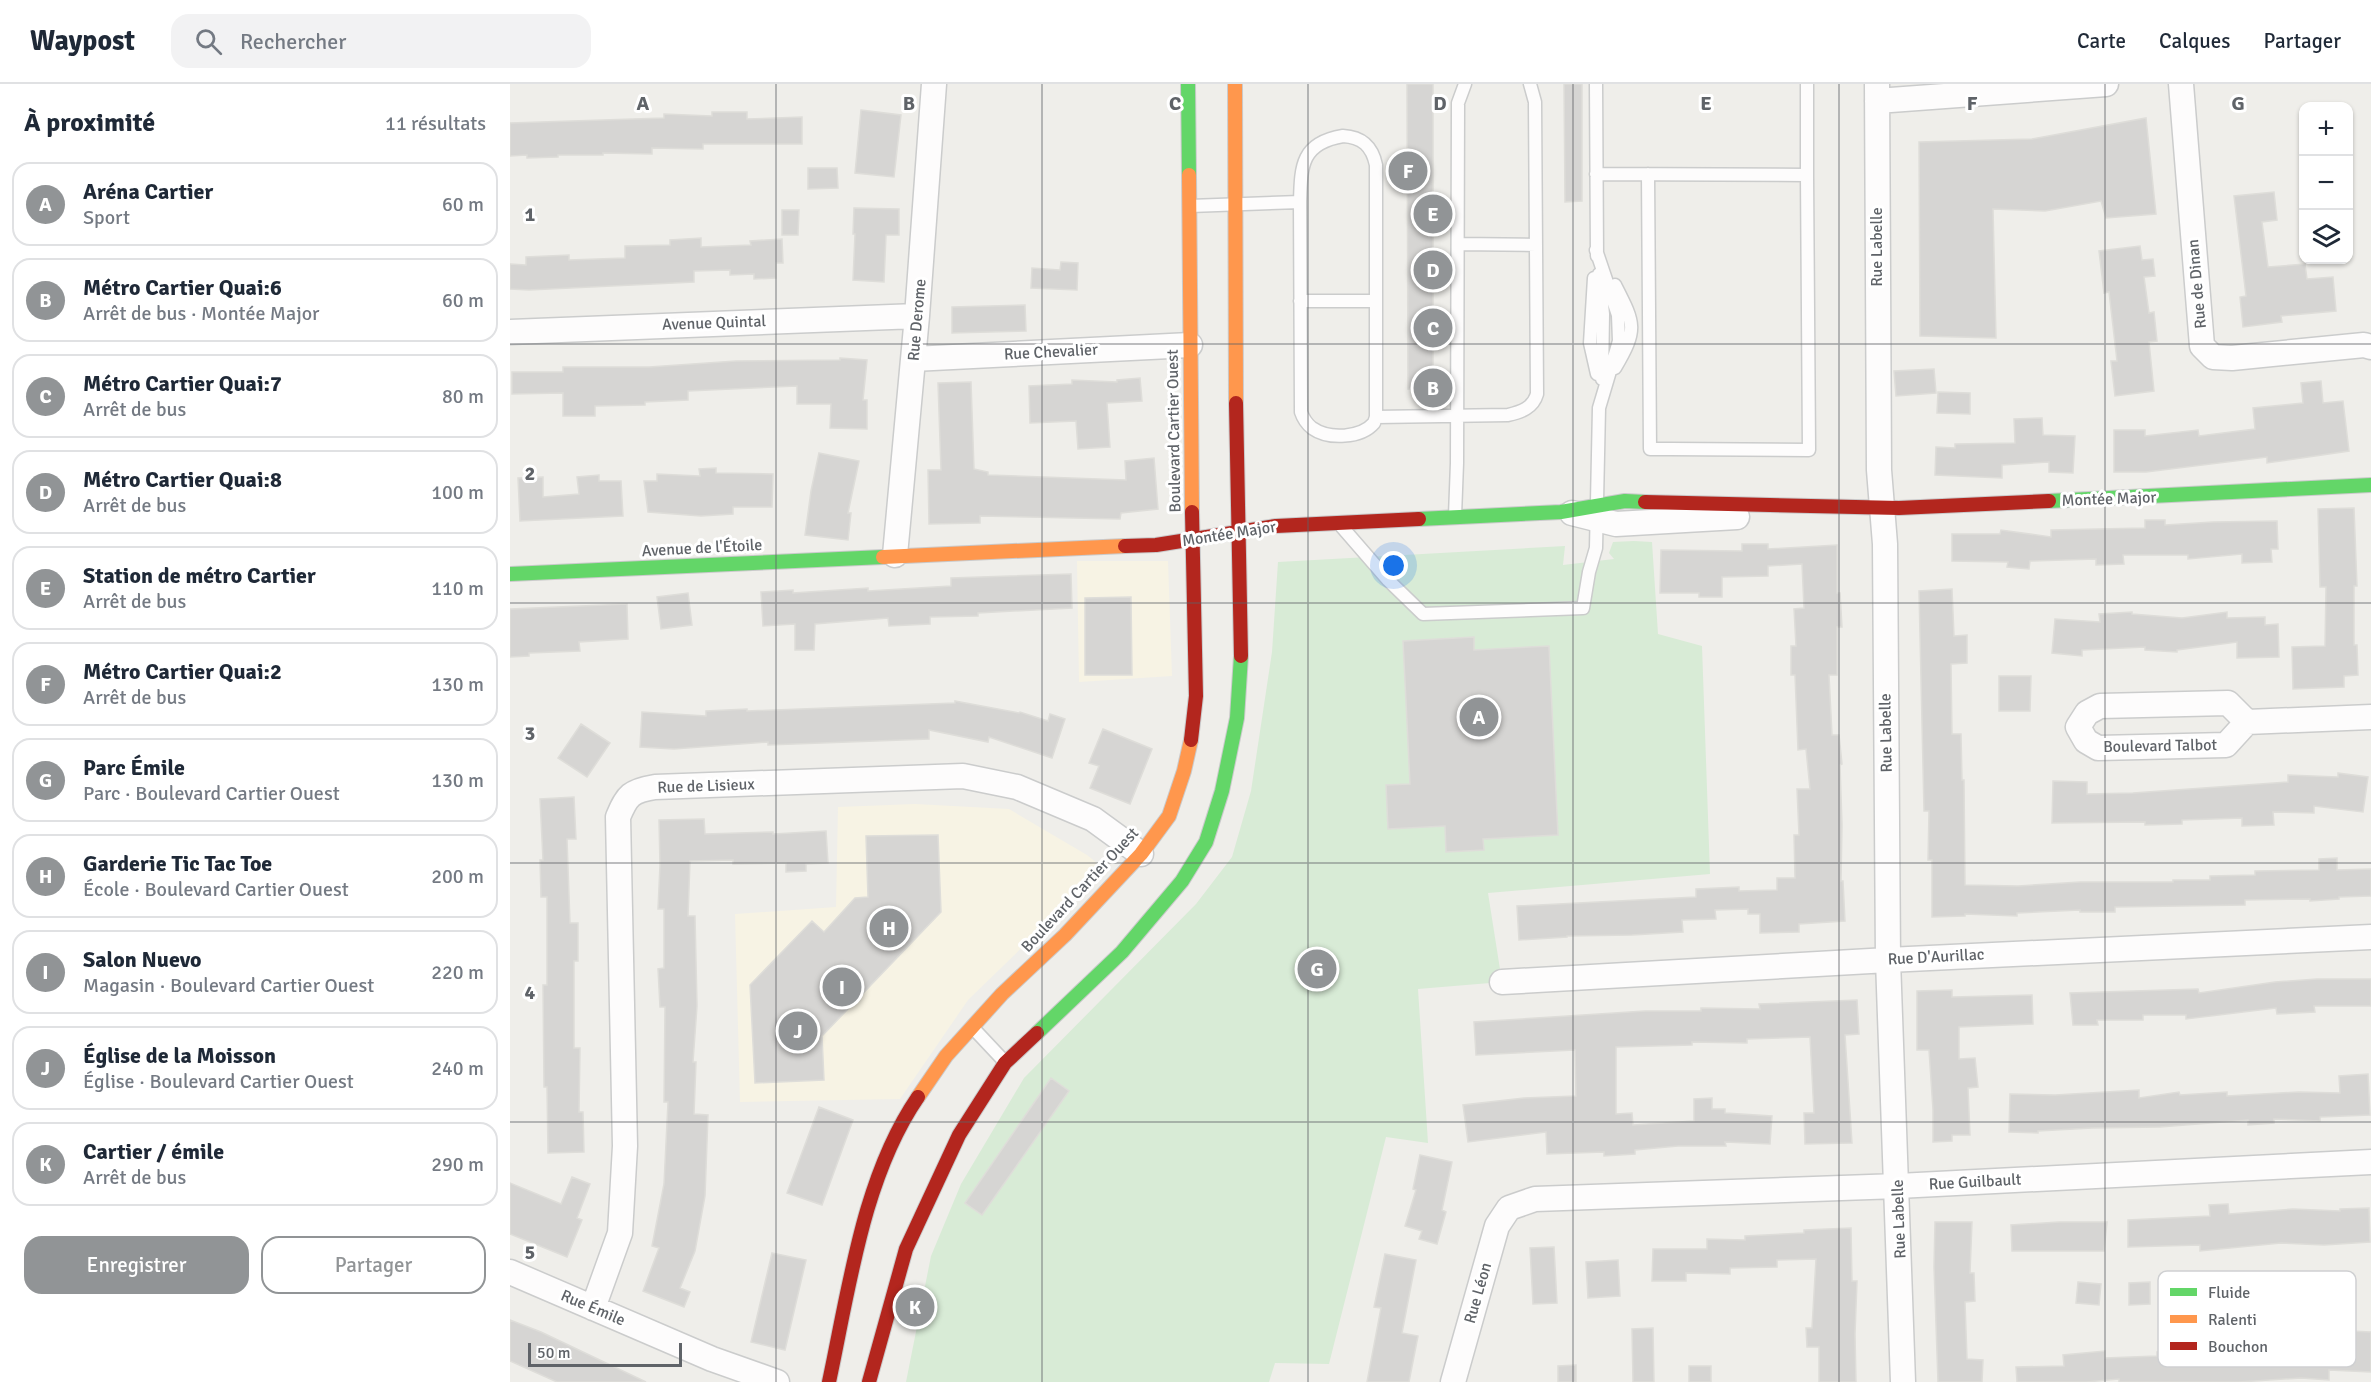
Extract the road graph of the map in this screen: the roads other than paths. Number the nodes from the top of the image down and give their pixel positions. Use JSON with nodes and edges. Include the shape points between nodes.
{"nodes":[{"id":1,"x":934,"y":84,"type":"edge"},
{"id":2,"x":1188,"y":84,"type":"edge"},
{"id":3,"x":1235,"y":84,"type":"edge"},
{"id":4,"x":1465,"y":84,"type":"edge"},
{"id":5,"x":1530,"y":84,"type":"edge"},
{"id":6,"x":1596,"y":84,"type":"edge"},
{"id":7,"x":1807,"y":84,"type":"edge"},
{"id":8,"x":2106,"y":84,"type":"edge"},
{"id":9,"x":2181,"y":84,"type":"edge"},
{"id":10,"x":1877,"y":93,"type":"edge"},
{"id":11,"x":1596,"y":174,"type":"junction"},
{"id":12,"x":1648,"y":174,"type":"junction"},
{"id":13,"x":1807,"y":175,"type":"junction"},
{"id":14,"x":1300,"y":202,"type":"junction"},
{"id":15,"x":1235,"y":204,"type":"junction"},
{"id":16,"x":1189,"y":206,"type":"junction"},
{"id":17,"x":1458,"y":244,"type":"junction"},
{"id":18,"x":1536,"y":244,"type":"junction"},
{"id":19,"x":1596,"y":250,"type":"junction"},
{"id":20,"x":1300,"y":301,"type":"junction"},
{"id":21,"x":1376,"y":301,"type":"junction"},
{"id":22,"x":917,"y":316,"type":"junction"},
{"id":23,"x":510,"y":332,"type":"edge"},
{"id":24,"x":1190,"y":345,"type":"junction"},
{"id":25,"x":2371,"y":347,"type":"edge"},
{"id":26,"x":913,"y":359,"type":"junction"},
{"id":27,"x":1602,"y":392,"type":"junction"},
{"id":28,"x":1457,"y":416,"type":"junction"},
{"id":29,"x":1376,"y":417,"type":"junction"},
{"id":30,"x":2371,"y":486,"type":"edge"},
{"id":31,"x":1847,"y":507,"type":"joint"},
{"id":32,"x":1882,"y":508,"type":"junction"},
{"id":33,"x":1564,"y":511,"type":"joint"},
{"id":34,"x":1597,"y":513,"type":"junction"},
{"id":35,"x":1455,"y":518,"type":"junction"},
{"id":36,"x":1339,"y":524,"type":"junction"},
{"id":37,"x":1237,"y":531,"type":"junction"},
{"id":38,"x":1192,"y":538,"type":"junction"},
{"id":39,"x":895,"y":555,"type":"junction"},
{"id":40,"x":510,"y":574,"type":"edge"},
{"id":41,"x":2371,"y":717,"type":"edge"},
{"id":42,"x":2247,"y":722,"type":"junction"},
{"id":43,"x":1141,"y":854,"type":"junction"},
{"id":44,"x":2371,"y":937,"type":"edge"},
{"id":45,"x":1888,"y":960,"type":"junction"},
{"id":46,"x":1502,"y":982,"type":"dead end"},
{"id":47,"x":972,"y":1027,"type":"junction"},
{"id":48,"x":1005,"y":1063,"type":"junction"},
{"id":49,"x":2371,"y":1162,"type":"edge"},
{"id":50,"x":1898,"y":1186,"type":"junction"},
{"id":51,"x":1509,"y":1208,"type":"joint"},
{"id":52,"x":510,"y":1272,"type":"edge"},
{"id":53,"x":593,"y":1308,"type":"junction"},
{"id":54,"x":777,"y":1382,"type":"edge"},
{"id":55,"x":829,"y":1382,"type":"edge"},
{"id":56,"x":869,"y":1382,"type":"edge"},
{"id":57,"x":1453,"y":1382,"type":"edge"},
{"id":58,"x":1904,"y":1382,"type":"edge"}],
"edges":[{"from":1,"to":22,"type":"street","name":"Rue Derome"},
{"from":2,"to":16,"type":"street","name":"Boulevard Cartier Ouest"},
{"from":3,"to":15,"type":"street"},
{"from":4,"to":17,"type":"lane","via":[[1458,104]]},
{"from":5,"to":18,"type":"lane","via":[[1535,102]]},
{"from":6,"to":11,"type":"lane"},
{"from":7,"to":13,"type":"lane"},
{"from":8,"to":10,"type":"street","via":[[2065,89]]},
{"from":9,"to":25,"type":"street","name":"Rue de Dinan","via":[[2202,346],[2213,357],[2232,358]]},
{"from":10,"to":32,"type":"street","name":"Rue Labelle"},
{"from":11,"to":12,"type":"lane"},
{"from":11,"to":19,"type":"lane"},
{"from":12,"to":13,"type":"lane"},
{"from":12,"to":13,"type":"lane","via":[[1650,449],[1809,450]]},
{"from":14,"to":15,"type":"lane"},
{"from":14,"to":20,"type":"lane"},
{"from":14,"to":21,"type":"lane","via":[[1306,157],[1323,141],[1343,136],[1359,138],[1368,147],[1376,165]]},
{"from":15,"to":16,"type":"lane"},
{"from":15,"to":37,"type":"street"},
{"from":16,"to":24,"type":"street","name":"Boulevard Cartier Ouest"},
{"from":17,"to":18,"type":"lane"},
{"from":17,"to":28,"type":"lane"},
{"from":18,"to":28,"type":"lane","via":[[1535,401],[1508,415]]},
{"from":19,"to":27,"type":"lane","via":[[1603,314]]},
{"from":19,"to":27,"type":"lane","via":[[1630,315],[1631,341]]},
{"from":20,"to":21,"type":"lane"},
{"from":20,"to":29,"type":"lane","via":[[1303,418],[1320,432],[1343,435],[1363,432]]},
{"from":21,"to":29,"type":"lane"},
{"from":22,"to":23,"type":"street","name":"Avenue Quintal"},
{"from":22,"to":26,"type":"street","name":"Rue Derome"},
{"from":24,"to":26,"type":"street","name":"Rue Chevalier"},
{"from":24,"to":38,"type":"street","name":"Boulevard Cartier Ouest"},
{"from":26,"to":39,"type":"street","name":"Rue Derome"},
{"from":27,"to":34,"type":"lane","via":[[1598,414]]},
{"from":28,"to":29,"type":"lane"},
{"from":28,"to":35,"type":"lane"},
{"from":30,"to":32,"type":"street","name":"Montée Major"},
{"from":31,"to":32,"type":"street","name":"Montée Major"},
{"from":31,"to":34,"type":"street","name":"Montée Major","via":[[1616,525]]},
{"from":32,"to":45,"type":"street","name":"Rue Labelle"},
{"from":33,"to":34,"type":"street","name":"Montée Major"},
{"from":33,"to":35,"type":"street","name":"Montée Major"},
{"from":34,"to":36,"type":"lane","via":[[1596,548],[1583,608],[1423,614]]},
{"from":35,"to":36,"type":"street","name":"Montée Major"},
{"from":36,"to":37,"type":"street","name":"Montée Major"},
{"from":37,"to":38,"type":"street","name":"Montée Major"},
{"from":37,"to":48,"type":"street","via":[[1240,662],[1237,718],[1222,791],[1206,842],[1182,881],[1122,952]]},
{"from":38,"to":39,"type":"street","name":"Montée Major","via":[[1156,545]]},
{"from":38,"to":43,"type":"street","name":"Boulevard Cartier Ouest","via":[[1196,696],[1192,734],[1169,816]]},
{"from":39,"to":40,"type":"street","name":"Avenue de l'Étoile"},
{"from":41,"to":42,"type":"street"},
{"from":42,"to":42,"type":"street","name":"Boulevard Talbot","via":[[2228,703],[2100,706],[2087,713],[2078,728],[2086,741],[2098,748],[2226,745]]},
{"from":43,"to":47,"type":"street","name":"Boulevard Cartier Ouest"},
{"from":43,"to":53,"type":"street","name":"Rue de Lisieux","via":[[1093,819],[1017,787],[963,776],[637,790],[626,800],[618,817],[625,1146],[620,1233]]},
{"from":44,"to":45,"type":"street","name":"Rue D'Aurillac"},
{"from":45,"to":46,"type":"street","name":"Rue D'Aurillac"},
{"from":45,"to":50,"type":"street","name":"Rue Labelle"},
{"from":47,"to":48,"type":"lane"},
{"from":47,"to":55,"type":"street","name":"Boulevard Cartier Ouest","via":[[946,1056],[892,1143],[864,1218]]},
{"from":48,"to":56,"type":"street","via":[[959,1135],[906,1249]]},
{"from":49,"to":50,"type":"street","name":"Rue Guilbault"},
{"from":50,"to":51,"type":"street","name":"Rue Guilbault","via":[[1535,1199]]},
{"from":50,"to":58,"type":"street","name":"Rue Labelle"},
{"from":51,"to":57,"type":"street","name":"Rue Léon","via":[[1497,1226]]},
{"from":52,"to":53,"type":"street","name":"Rue Émile"},
{"from":53,"to":54,"type":"street","name":"Rue Émile"}]}
